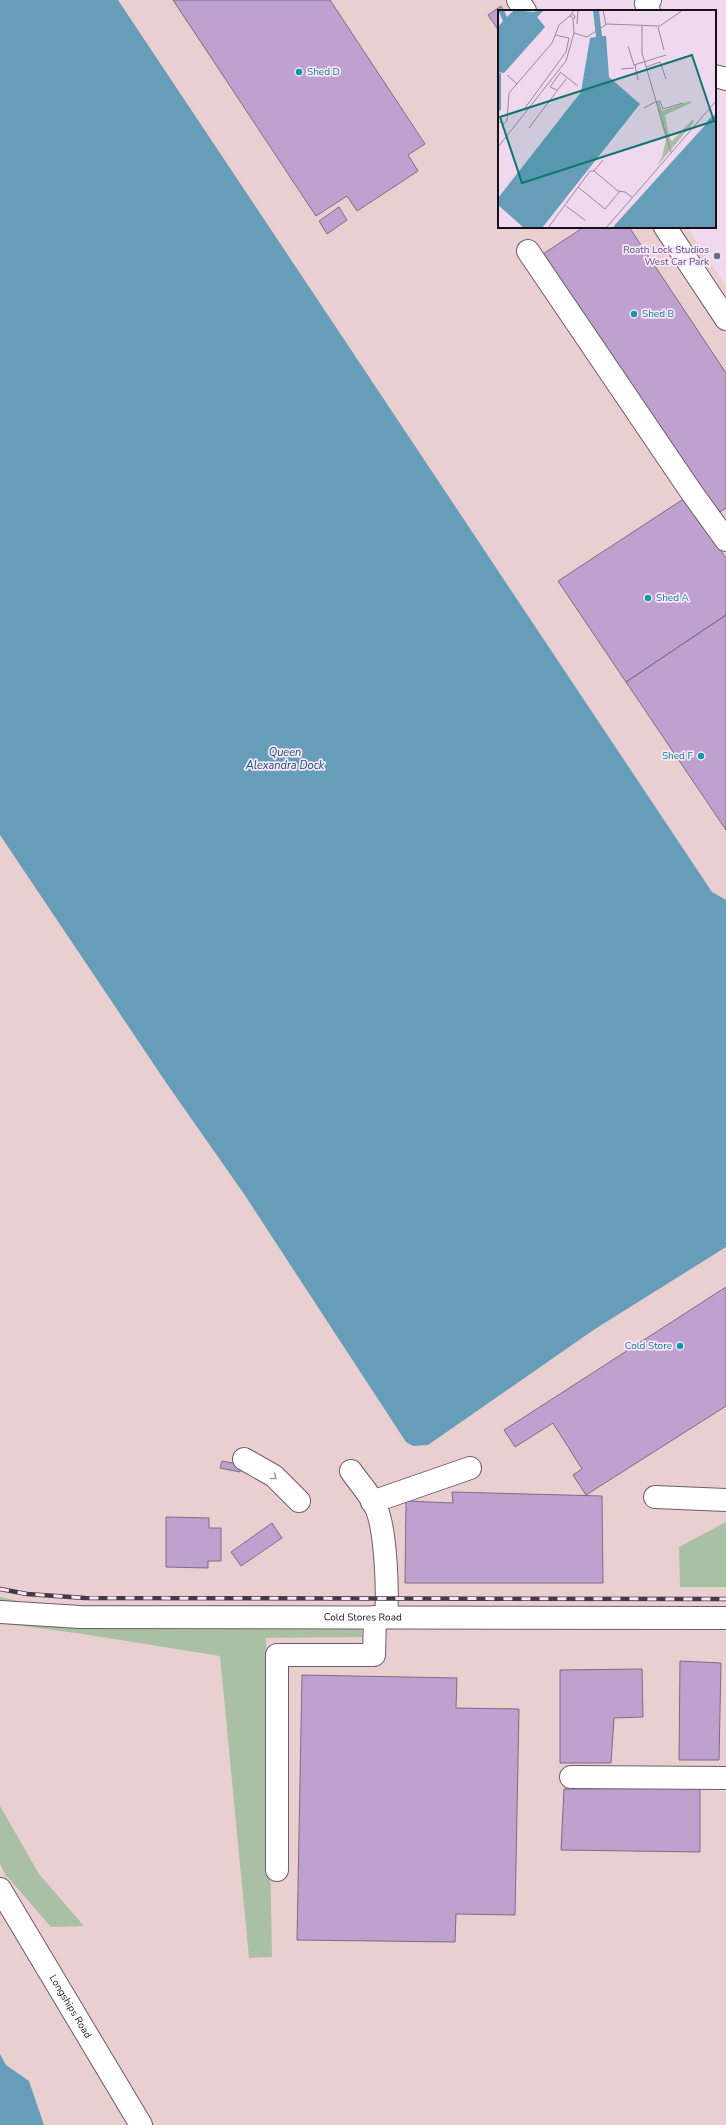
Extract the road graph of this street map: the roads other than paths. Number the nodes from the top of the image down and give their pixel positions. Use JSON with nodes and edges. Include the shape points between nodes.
{"nodes":[{"id":1,"x":518,"y":0,"type":"edge"},
{"id":2,"x":650,"y":0,"type":"edge"},
{"id":3,"x":524,"y":10,"type":"edge"},
{"id":4,"x":649,"y":10,"type":"edge"},
{"id":5,"x":716,"y":76,"type":"edge"},
{"id":6,"x":726,"y":79,"type":"edge"},
{"id":7,"x":666,"y":228,"type":"edge"},
{"id":8,"x":528,"y":252,"type":"dead end"},
{"id":9,"x":726,"y":319,"type":"edge"},
{"id":10,"x":726,"y":540,"type":"edge"},
{"id":11,"x":244,"y":1459,"type":"dead end"},
{"id":12,"x":470,"y":1468,"type":"dead end"},
{"id":13,"x":351,"y":1471,"type":"dead end"},
{"id":14,"x":655,"y":1497,"type":"dead end"},
{"id":15,"x":726,"y":1500,"type":"edge"},
{"id":16,"x":299,"y":1501,"type":"dead end"},
{"id":17,"x":372,"y":1502,"type":"junction"},
{"id":18,"x":0,"y":1612,"type":"edge"},
{"id":19,"x":381,"y":1617,"type":"junction"},
{"id":20,"x":726,"y":1618,"type":"edge"},
{"id":21,"x":571,"y":1777,"type":"dead end"},
{"id":22,"x":726,"y":1778,"type":"edge"},
{"id":23,"x":277,"y":1870,"type":"dead end"},
{"id":24,"x":0,"y":1889,"type":"edge"},
{"id":25,"x":141,"y":2125,"type":"edge"}],
"edges":[{"from":1,"to":3,"type":"street"},
{"from":2,"to":4,"type":"street","via":[[646,4]]},
{"from":5,"to":6,"type":"street"},
{"from":7,"to":9,"type":"street"},
{"from":8,"to":10,"type":"street"},
{"from":11,"to":16,"type":"street","one_way":true,"via":[[274,1476]]},
{"from":12,"to":17,"type":"street"},
{"from":13,"to":17,"type":"street"},
{"from":14,"to":15,"type":"street"},
{"from":17,"to":19,"type":"street","via":[[377,1509],[383,1544],[388,1598]]},
{"from":18,"to":19,"type":"street","name":"Cold Stores Road","via":[[80,1617]]},
{"from":19,"to":20,"type":"street","name":"Cold Stores Road"},
{"from":19,"to":23,"type":"street","via":[[374,1655],[277,1655]]},
{"from":21,"to":22,"type":"street"},
{"from":24,"to":25,"type":"street","name":"Longships Road"}]}
